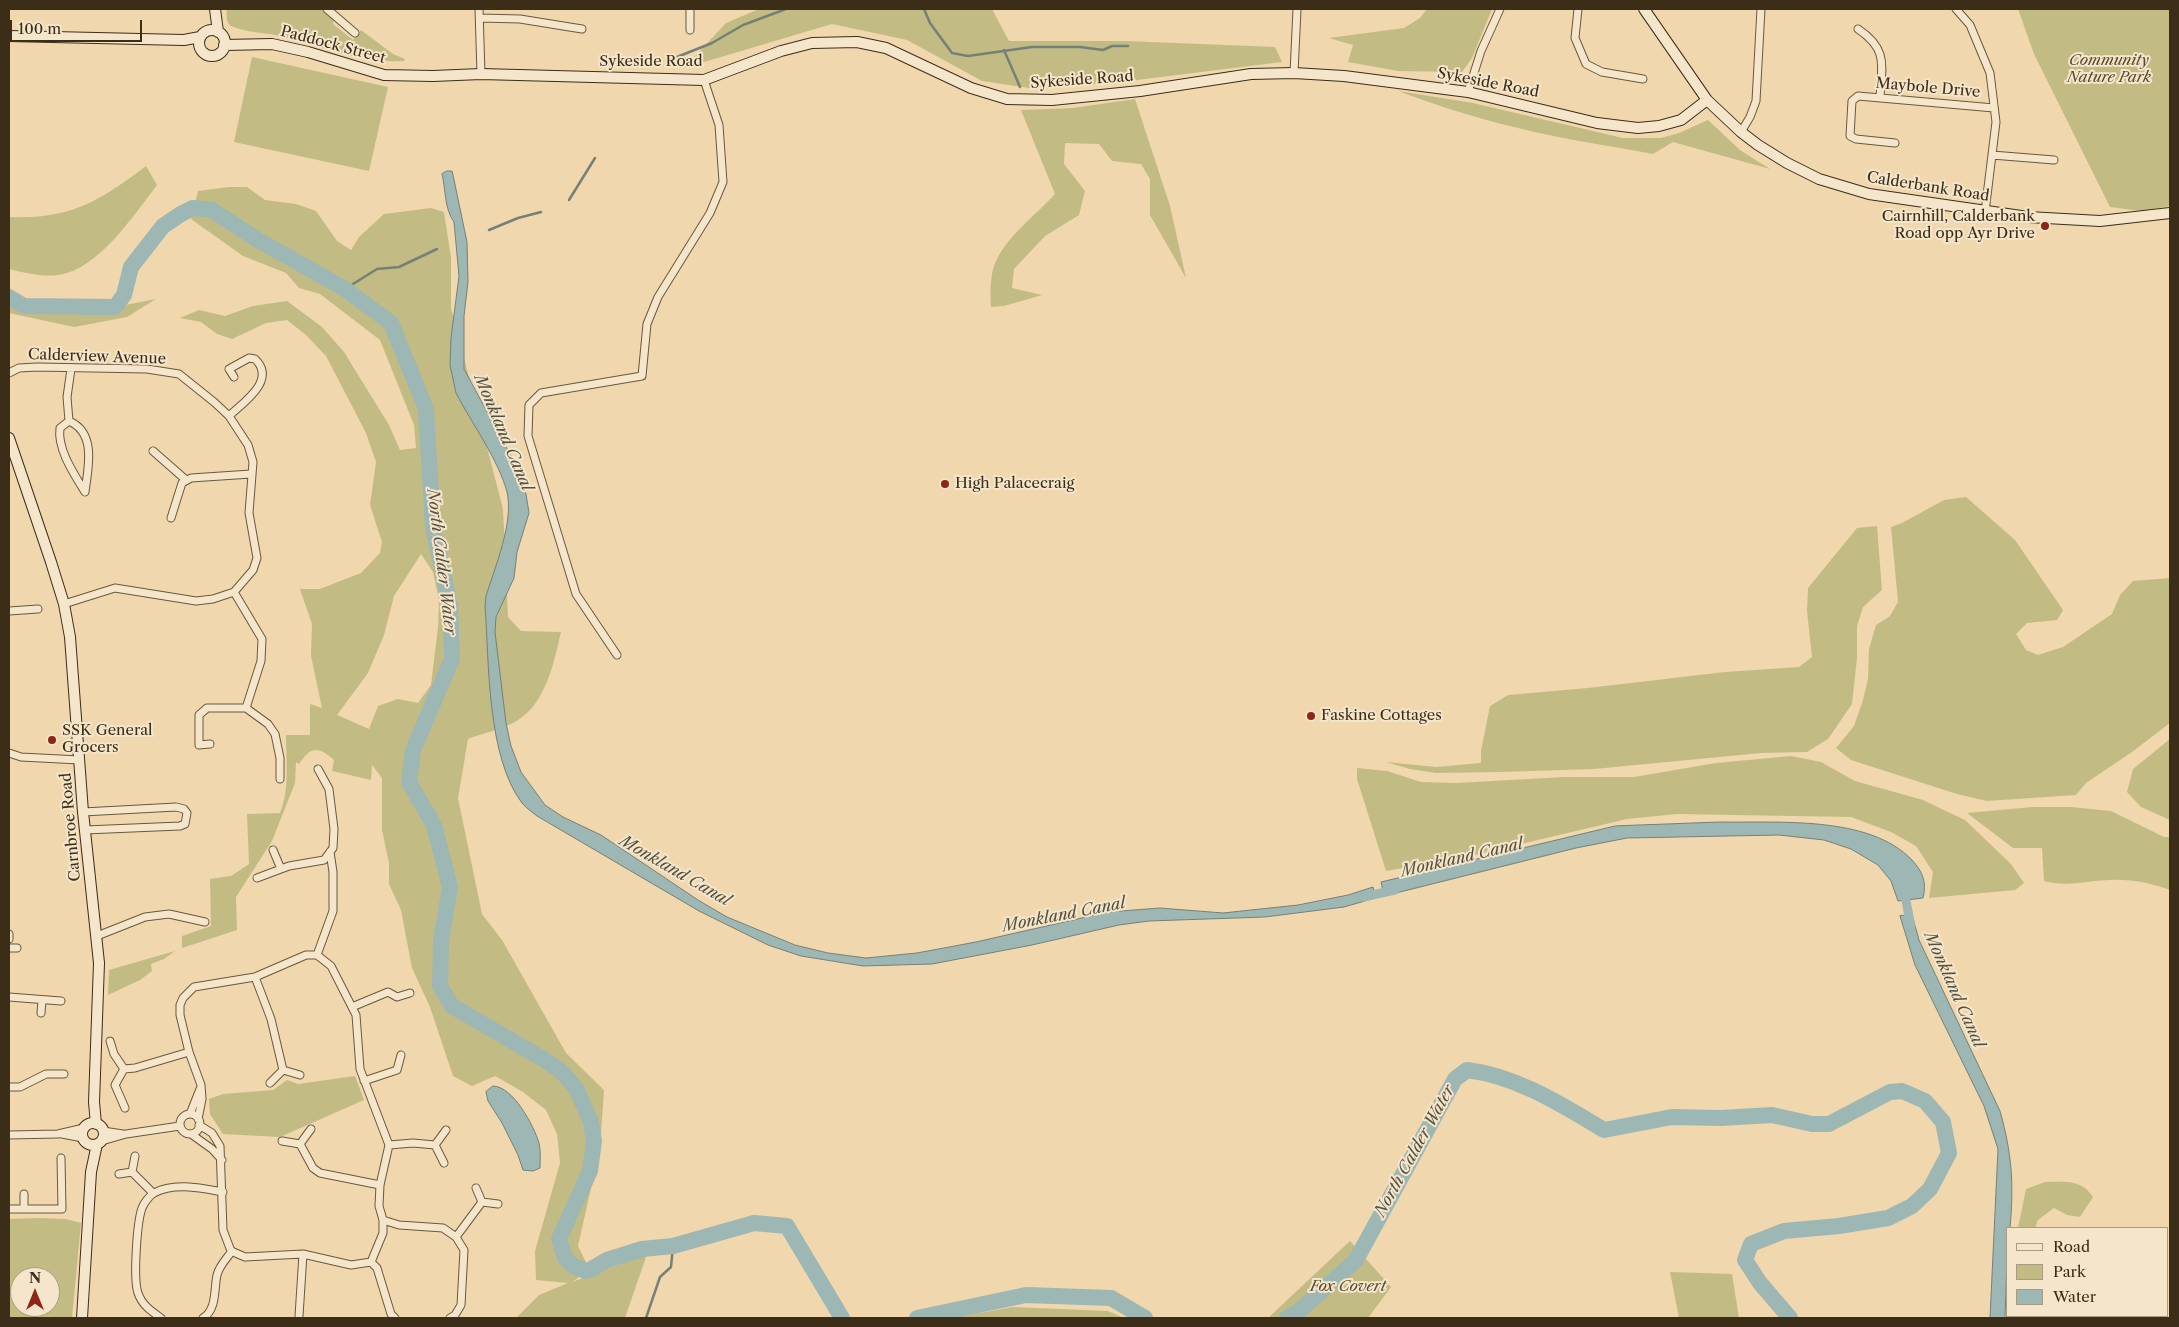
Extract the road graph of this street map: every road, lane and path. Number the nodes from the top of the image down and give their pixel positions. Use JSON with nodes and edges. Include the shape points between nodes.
{"nodes":[{"id":1,"x":327,"y":9,"type":"edge"},
{"id":2,"x":479,"y":9,"type":"edge"},
{"id":3,"x":690,"y":9,"type":"edge"},
{"id":4,"x":1298,"y":9,"type":"edge"},
{"id":5,"x":1500,"y":9,"type":"edge"},
{"id":6,"x":1578,"y":9,"type":"edge"},
{"id":7,"x":1644,"y":9,"type":"edge"},
{"id":8,"x":1761,"y":9,"type":"edge"},
{"id":9,"x":1956,"y":9,"type":"edge"},
{"id":10,"x":215,"y":12,"type":"edge"},
{"id":11,"x":480,"y":18,"type":"junction"},
{"id":12,"x":582,"y":29,"type":"dead end"},
{"id":13,"x":1858,"y":29,"type":"dead end"},
{"id":14,"x":690,"y":30,"type":"dead end"},
{"id":15,"x":356,"y":32,"type":"dead end"},
{"id":16,"x":9,"y":36,"type":"edge"},
{"id":17,"x":202,"y":38,"type":"junction"},
{"id":18,"x":222,"y":38,"type":"junction"},
{"id":19,"x":1294,"y":73,"type":"junction"},
{"id":20,"x":481,"y":74,"type":"junction"},
{"id":21,"x":433,"y":76,"type":"joint"},
{"id":22,"x":704,"y":80,"type":"junction"},
{"id":23,"x":1643,"y":80,"type":"dead end"},
{"id":24,"x":1468,"y":92,"type":"junction"},
{"id":25,"x":1880,"y":97,"type":"junction"},
{"id":26,"x":1707,"y":100,"type":"junction"},
{"id":27,"x":1994,"y":108,"type":"junction"},
{"id":28,"x":1741,"y":132,"type":"junction"},
{"id":29,"x":1895,"y":143,"type":"dead end"},
{"id":30,"x":1992,"y":155,"type":"junction"},
{"id":31,"x":2054,"y":160,"type":"dead end"},
{"id":32,"x":1985,"y":212,"type":"junction"},
{"id":33,"x":2170,"y":213,"type":"edge"},
{"id":34,"x":71,"y":368,"type":"junction"},
{"id":35,"x":9,"y":373,"type":"edge"},
{"id":36,"x":234,"y":377,"type":"dead end"},
{"id":37,"x":229,"y":416,"type":"junction"},
{"id":38,"x":70,"y":421,"type":"junction"},
{"id":39,"x":9,"y":438,"type":"edge"},
{"id":40,"x":153,"y":451,"type":"dead end"},
{"id":41,"x":251,"y":474,"type":"junction"},
{"id":42,"x":186,"y":480,"type":"junction"},
{"id":43,"x":170,"y":518,"type":"dead end"},
{"id":44,"x":234,"y":592,"type":"junction"},
{"id":45,"x":64,"y":604,"type":"junction"},
{"id":46,"x":38,"y":609,"type":"dead end"},
{"id":47,"x":9,"y":611,"type":"edge"},
{"id":48,"x":617,"y":655,"type":"dead end"},
{"id":49,"x":246,"y":708,"type":"junction"},
{"id":50,"x":210,"y":744,"type":"dead end"},
{"id":51,"x":9,"y":753,"type":"edge"},
{"id":52,"x":79,"y":760,"type":"junction"},
{"id":53,"x":318,"y":769,"type":"dead end"},
{"id":54,"x":280,"y":779,"type":"dead end"},
{"id":55,"x":83,"y":812,"type":"junction"},
{"id":56,"x":85,"y":830,"type":"junction"},
{"id":57,"x":274,"y":850,"type":"dead end"},
{"id":58,"x":330,"y":852,"type":"junction"},
{"id":59,"x":281,"y":869,"type":"junction"},
{"id":60,"x":257,"y":878,"type":"dead end"},
{"id":61,"x":205,"y":922,"type":"dead end"},
{"id":62,"x":9,"y":934,"type":"edge"},
{"id":63,"x":97,"y":936,"type":"junction"},
{"id":64,"x":9,"y":938,"type":"edge"},
{"id":65,"x":317,"y":954,"type":"junction"},
{"id":66,"x":255,"y":977,"type":"junction"},
{"id":67,"x":410,"y":993,"type":"dead end"},
{"id":68,"x":9,"y":997,"type":"edge"},
{"id":69,"x":42,"y":1000,"type":"junction"},
{"id":70,"x":61,"y":1001,"type":"dead end"},
{"id":71,"x":352,"y":1007,"type":"junction"},
{"id":72,"x":41,"y":1013,"type":"dead end"},
{"id":73,"x":110,"y":1041,"type":"dead end"},
{"id":74,"x":189,"y":1052,"type":"junction"},
{"id":75,"x":401,"y":1055,"type":"dead end"},
{"id":76,"x":124,"y":1069,"type":"junction"},
{"id":77,"x":283,"y":1070,"type":"junction"},
{"id":78,"x":64,"y":1074,"type":"dead end"},
{"id":79,"x":300,"y":1075,"type":"dead end"},
{"id":80,"x":364,"y":1081,"type":"junction"},
{"id":81,"x":270,"y":1083,"type":"dead end"},
{"id":82,"x":201,"y":1085,"type":"junction"},
{"id":83,"x":9,"y":1087,"type":"edge"},
{"id":84,"x":125,"y":1108,"type":"dead end"},
{"id":85,"x":190,"y":1114,"type":"junction"},
{"id":86,"x":199,"y":1122,"type":"junction"},
{"id":87,"x":180,"y":1126,"type":"junction"},
{"id":88,"x":311,"y":1129,"type":"dead end"},
{"id":89,"x":446,"y":1130,"type":"dead end"},
{"id":90,"x":92,"y":1134,"type":"junction"},
{"id":91,"x":191,"y":1134,"type":"junction"},
{"id":92,"x":9,"y":1135,"type":"edge"},
{"id":93,"x":282,"y":1141,"type":"dead end"},
{"id":94,"x":300,"y":1144,"type":"junction"},
{"id":95,"x":389,"y":1145,"type":"junction"},
{"id":96,"x":436,"y":1145,"type":"junction"},
{"id":97,"x":135,"y":1156,"type":"dead end"},
{"id":98,"x":61,"y":1158,"type":"dead end"},
{"id":99,"x":222,"y":1161,"type":"junction"},
{"id":100,"x":444,"y":1163,"type":"dead end"},
{"id":101,"x":132,"y":1172,"type":"junction"},
{"id":102,"x":119,"y":1174,"type":"dead end"},
{"id":103,"x":380,"y":1185,"type":"junction"},
{"id":104,"x":476,"y":1188,"type":"dead end"},
{"id":105,"x":223,"y":1192,"type":"junction"},
{"id":106,"x":24,"y":1194,"type":"dead end"},
{"id":107,"x":153,"y":1194,"type":"junction"},
{"id":108,"x":482,"y":1202,"type":"junction"},
{"id":109,"x":498,"y":1204,"type":"dead end"},
{"id":110,"x":9,"y":1209,"type":"edge"},
{"id":111,"x":24,"y":1209,"type":"junction"},
{"id":112,"x":383,"y":1220,"type":"junction"},
{"id":113,"x":456,"y":1237,"type":"junction"},
{"id":114,"x":232,"y":1251,"type":"junction"},
{"id":115,"x":303,"y":1254,"type":"junction"},
{"id":116,"x":371,"y":1262,"type":"junction"},
{"id":117,"x":299,"y":1317,"type":"edge"},
{"id":118,"x":82,"y":1318,"type":"edge"},
{"id":119,"x":161,"y":1318,"type":"edge"},
{"id":120,"x":203,"y":1318,"type":"edge"},
{"id":121,"x":395,"y":1318,"type":"edge"},
{"id":122,"x":450,"y":1318,"type":"edge"}],
"edges":[{"from":1,"to":15,"type":"street"},
{"from":2,"to":11,"type":"street"},
{"from":3,"to":14,"type":"street"},
{"from":4,"to":19,"type":"street"},
{"from":5,"to":24,"type":"street","via":[[1481,51]]},
{"from":6,"to":23,"type":"street","via":[[1575,38],[1586,64],[1602,72]]},
{"from":7,"to":26,"type":"street","name":"Calderbank Road"},
{"from":8,"to":28,"type":"street","via":[[1756,101]]},
{"from":9,"to":27,"type":"street","via":[[1970,25],[1990,73]]},
{"from":10,"to":17,"type":"street"},
{"from":10,"to":18,"type":"street"},
{"from":11,"to":12,"type":"street","via":[[520,19]]},
{"from":11,"to":20,"type":"street"},
{"from":13,"to":25,"type":"street","via":[[1871,38],[1882,57]]},
{"from":16,"to":17,"type":"street"},
{"from":17,"to":18,"type":"street"},
{"from":17,"to":18,"type":"street","via":[[206,54],[214,55],[222,51]]},
{"from":18,"to":21,"type":"street","name":"Paddock Street","via":[[243,44],[272,44],[308,52],[384,75]]},
{"from":19,"to":22,"type":"street","name":"Sykeside Road","via":[[1250,74],[1052,100],[1007,99],[970,88],[886,48],[857,42],[827,42],[781,51]]},
{"from":19,"to":24,"type":"street","name":"Sykeside Road"},
{"from":20,"to":21,"type":"street","name":"Sykeside Road"},
{"from":20,"to":22,"type":"street","name":"Sykeside Road"},
{"from":22,"to":48,"type":"street","via":[[719,125],[723,182],[710,213],[658,297],[647,324],[642,376],[540,393],[529,405],[528,436],[576,594]]},
{"from":24,"to":26,"type":"street","name":"Sykeside Road","via":[[1597,123],[1638,128],[1682,120]]},
{"from":25,"to":27,"type":"street","name":"Maybole Drive"},
{"from":25,"to":29,"type":"street","name":"Maybole Drive","via":[[1858,96],[1852,101],[1850,136]]},
{"from":26,"to":28,"type":"street","name":"Calderbank Road"},
{"from":27,"to":30,"type":"street","via":[[1996,122]]},
{"from":28,"to":32,"type":"street","name":"Calderbank Road","via":[[1787,163],[1819,178],[1869,194]]},
{"from":30,"to":31,"type":"street"},
{"from":30,"to":32,"type":"street"},
{"from":32,"to":33,"type":"street","name":"Calderbank Road","via":[[2100,222]]},
{"from":34,"to":35,"type":"street","name":"Calderview Avenue","via":[[20,368]]},
{"from":34,"to":37,"type":"street","name":"Calderview Avenue","via":[[147,369],[179,374]]},
{"from":34,"to":38,"type":"street","via":[[67,398]]},
{"from":36,"to":37,"type":"street","via":[[229,369],[249,358],[255,359],[263,368],[260,385]]},
{"from":37,"to":41,"type":"street","name":"Calderview Avenue","via":[[252,453]]},
{"from":38,"to":38,"type":"street","via":[[84,435],[91,454],[85,492],[72,471],[59,438],[60,428]]},
{"from":39,"to":45,"type":"street","name":"Carnbroe Road"},
{"from":40,"to":42,"type":"street"},
{"from":41,"to":42,"type":"street"},
{"from":41,"to":44,"type":"street","name":"Calderview Avenue","via":[[249,513],[257,558],[253,570]]},
{"from":42,"to":43,"type":"street"},
{"from":44,"to":45,"type":"street","via":[[196,601],[115,588]]},
{"from":44,"to":49,"type":"street","via":[[262,639],[261,661]]},
{"from":45,"to":52,"type":"street","name":"Carnbroe Road","via":[[70,637]]},
{"from":46,"to":47,"type":"street"},
{"from":49,"to":50,"type":"street","via":[[207,708],[199,714],[199,745]]},
{"from":49,"to":54,"type":"street","via":[[268,724],[275,734]]},
{"from":51,"to":52,"type":"street","via":[[21,757]]},
{"from":52,"to":55,"type":"street","name":"Carnbroe Road"},
{"from":53,"to":58,"type":"street","via":[[332,801],[333,848]]},
{"from":55,"to":56,"type":"street","name":"Carnbroe Road"},
{"from":55,"to":56,"type":"street","via":[[176,807],[187,813],[185,824],[180,826]]},
{"from":56,"to":63,"type":"street","name":"Carnbroe Road"},
{"from":57,"to":59,"type":"street"},
{"from":58,"to":59,"type":"street","via":[[324,860]]},
{"from":58,"to":65,"type":"street","via":[[333,911]]},
{"from":59,"to":60,"type":"street"},
{"from":61,"to":63,"type":"street","via":[[169,914],[145,917]]},
{"from":62,"to":64,"type":"street"},
{"from":63,"to":90,"type":"street","name":"Carnbroe Road","via":[[99,963]]},
{"from":65,"to":66,"type":"street","via":[[306,955]]},
{"from":65,"to":71,"type":"street","via":[[331,966]]},
{"from":66,"to":74,"type":"street","via":[[194,987],[188,992],[179,1010]]},
{"from":66,"to":77,"type":"street","via":[[272,1019]]},
{"from":67,"to":71,"type":"street","via":[[397,997],[388,992]]},
{"from":68,"to":69,"type":"street"},
{"from":69,"to":70,"type":"street"},
{"from":69,"to":72,"type":"street"},
{"from":71,"to":80,"type":"street","via":[[356,1015],[360,1069]]},
{"from":73,"to":76,"type":"street"},
{"from":74,"to":76,"type":"street"},
{"from":74,"to":82,"type":"street"},
{"from":75,"to":80,"type":"street","via":[[397,1070]]},
{"from":76,"to":84,"type":"street","via":[[115,1085]]},
{"from":77,"to":79,"type":"street"},
{"from":77,"to":81,"type":"street"},
{"from":78,"to":83,"type":"street","via":[[46,1074],[20,1087]]},
{"from":80,"to":95,"type":"street"},
{"from":82,"to":85,"type":"street"},
{"from":82,"to":86,"type":"street"},
{"from":85,"to":86,"type":"street"},
{"from":85,"to":87,"type":"street","via":[[182,1118]]},
{"from":86,"to":91,"type":"street","via":[[198,1130]]},
{"from":86,"to":99,"type":"street","via":[[212,1133],[220,1146]]},
{"from":87,"to":90,"type":"street","via":[[126,1134]]},
{"from":87,"to":91,"type":"street"},
{"from":88,"to":94,"type":"street"},
{"from":89,"to":96,"type":"street"},
{"from":90,"to":92,"type":"street"},
{"from":90,"to":118,"type":"street","name":"Carnbroe Road"},
{"from":91,"to":99,"type":"street"},
{"from":93,"to":94,"type":"street"},
{"from":94,"to":103,"type":"street","via":[[313,1168],[320,1173]]},
{"from":95,"to":96,"type":"street"},
{"from":95,"to":103,"type":"street"},
{"from":96,"to":100,"type":"street"},
{"from":97,"to":101,"type":"street"},
{"from":98,"to":111,"type":"street","via":[[62,1208]]},
{"from":99,"to":105,"type":"street"},
{"from":101,"to":102,"type":"street"},
{"from":101,"to":107,"type":"street"},
{"from":103,"to":112,"type":"street","via":[[379,1206]]},
{"from":104,"to":108,"type":"street"},
{"from":105,"to":107,"type":"street","via":[[182,1187]]},
{"from":105,"to":114,"type":"street","via":[[224,1238]]},
{"from":106,"to":111,"type":"street"},
{"from":107,"to":119,"type":"street","via":[[142,1209],[136,1266],[138,1292],[146,1307]]},
{"from":108,"to":109,"type":"street"},
{"from":108,"to":113,"type":"street"},
{"from":110,"to":111,"type":"street"},
{"from":112,"to":113,"type":"street","via":[[399,1225],[443,1228]]},
{"from":112,"to":116,"type":"street","via":[[383,1233]]},
{"from":113,"to":122,"type":"street","via":[[464,1250],[461,1305]]},
{"from":114,"to":115,"type":"street","via":[[245,1257]]},
{"from":114,"to":120,"type":"street","via":[[217,1273],[215,1299]]},
{"from":115,"to":116,"type":"street","via":[[351,1265]]},
{"from":115,"to":117,"type":"street"},
{"from":116,"to":121,"type":"street","via":[[377,1268]]}]}
